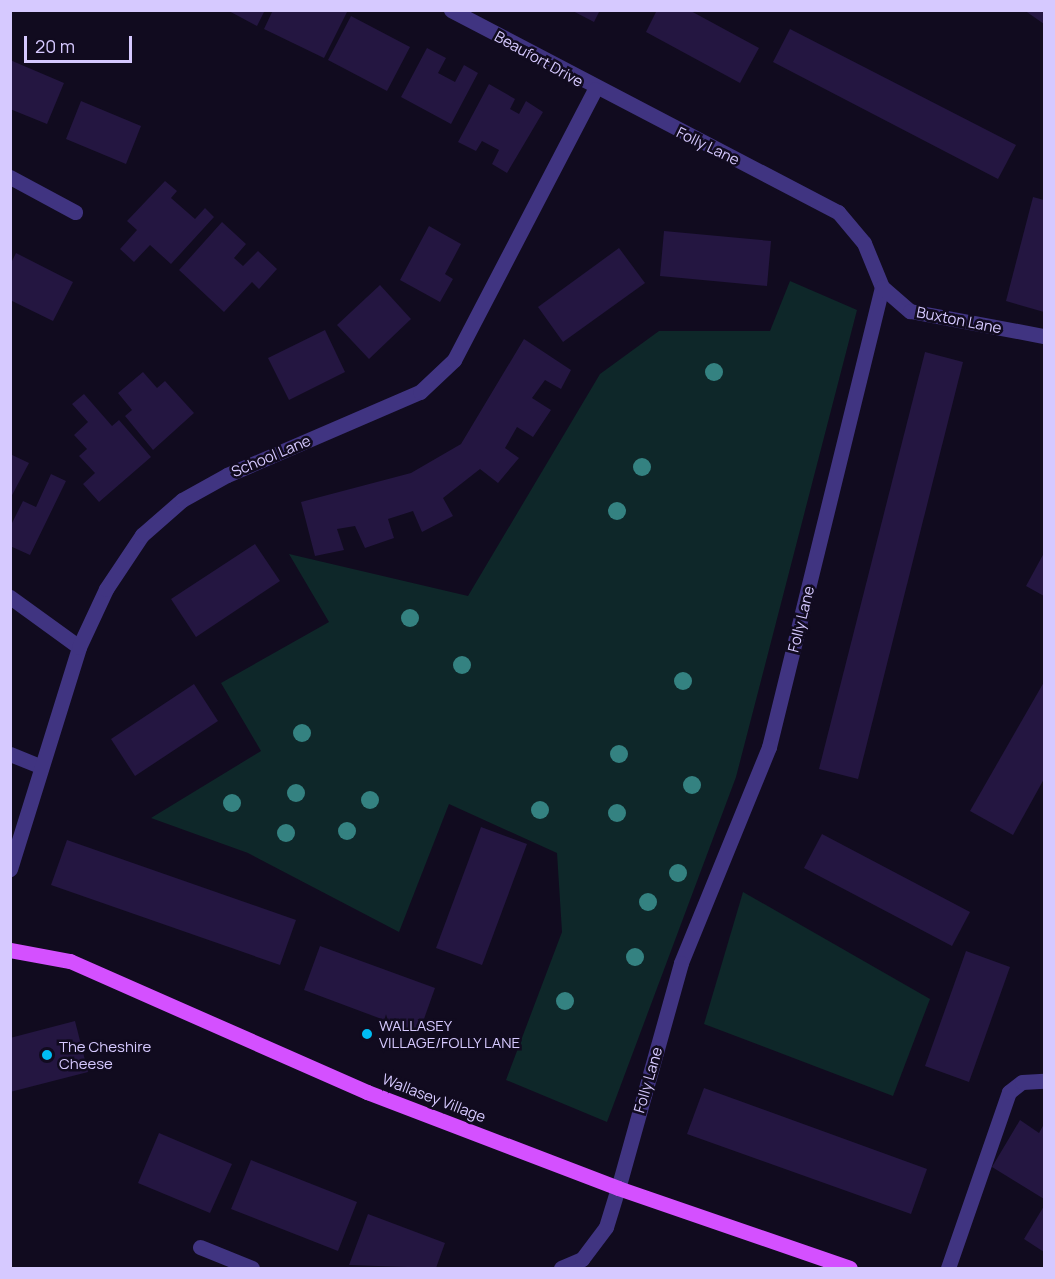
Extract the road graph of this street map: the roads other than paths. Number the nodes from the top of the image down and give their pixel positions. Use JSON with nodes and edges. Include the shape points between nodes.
{"nodes":[{"id":1,"x":451,"y":10,"type":"edge"},
{"id":2,"x":595,"y":89,"type":"junction"},
{"id":3,"x":10,"y":177,"type":"edge"},
{"id":4,"x":75,"y":212,"type":"dead end"},
{"id":5,"x":882,"y":287,"type":"junction"},
{"id":6,"x":1044,"y":336,"type":"edge"},
{"id":7,"x":10,"y":597,"type":"edge"},
{"id":8,"x":80,"y":647,"type":"junction"},
{"id":9,"x":10,"y":754,"type":"edge"},
{"id":10,"x":39,"y":766,"type":"junction"},
{"id":11,"x":10,"y":869,"type":"edge"},
{"id":12,"x":10,"y":950,"type":"edge"},
{"id":13,"x":1044,"y":1081,"type":"edge"},
{"id":14,"x":618,"y":1188,"type":"junction"},
{"id":15,"x":200,"y":1247,"type":"dead end"},
{"id":16,"x":252,"y":1269,"type":"edge"},
{"id":17,"x":561,"y":1269,"type":"edge"},
{"id":18,"x":850,"y":1269,"type":"edge"},
{"id":19,"x":948,"y":1269,"type":"edge"}],
"edges":[{"from":1,"to":2,"type":"street","name":"Beaufort Drive"},
{"from":2,"to":5,"type":"street","name":"Folly Lane","via":[[838,212],[864,243]]},
{"from":2,"to":8,"type":"street","name":"School Lane","via":[[454,360],[420,392],[227,475],[183,500],[142,535],[106,589]]},
{"from":3,"to":4,"type":"street"},
{"from":5,"to":6,"type":"street","name":"Buxton Lane","via":[[910,310]]},
{"from":5,"to":14,"type":"street","name":"Folly Lane","via":[[770,747],[681,963]]},
{"from":7,"to":8,"type":"street"},
{"from":8,"to":10,"type":"street","name":"School Lane"},
{"from":9,"to":10,"type":"street"},
{"from":10,"to":11,"type":"street","name":"School Lane"},
{"from":12,"to":14,"type":"main road","name":"Wallasey Village","via":[[70,961],[367,1092]]},
{"from":13,"to":19,"type":"street","via":[[1022,1082],[1009,1092]]},
{"from":14,"to":17,"type":"street","name":"Folly Lane","via":[[606,1227],[582,1259]]},
{"from":14,"to":18,"type":"main road","name":"Wallasey Village"},
{"from":15,"to":16,"type":"street"}]}
